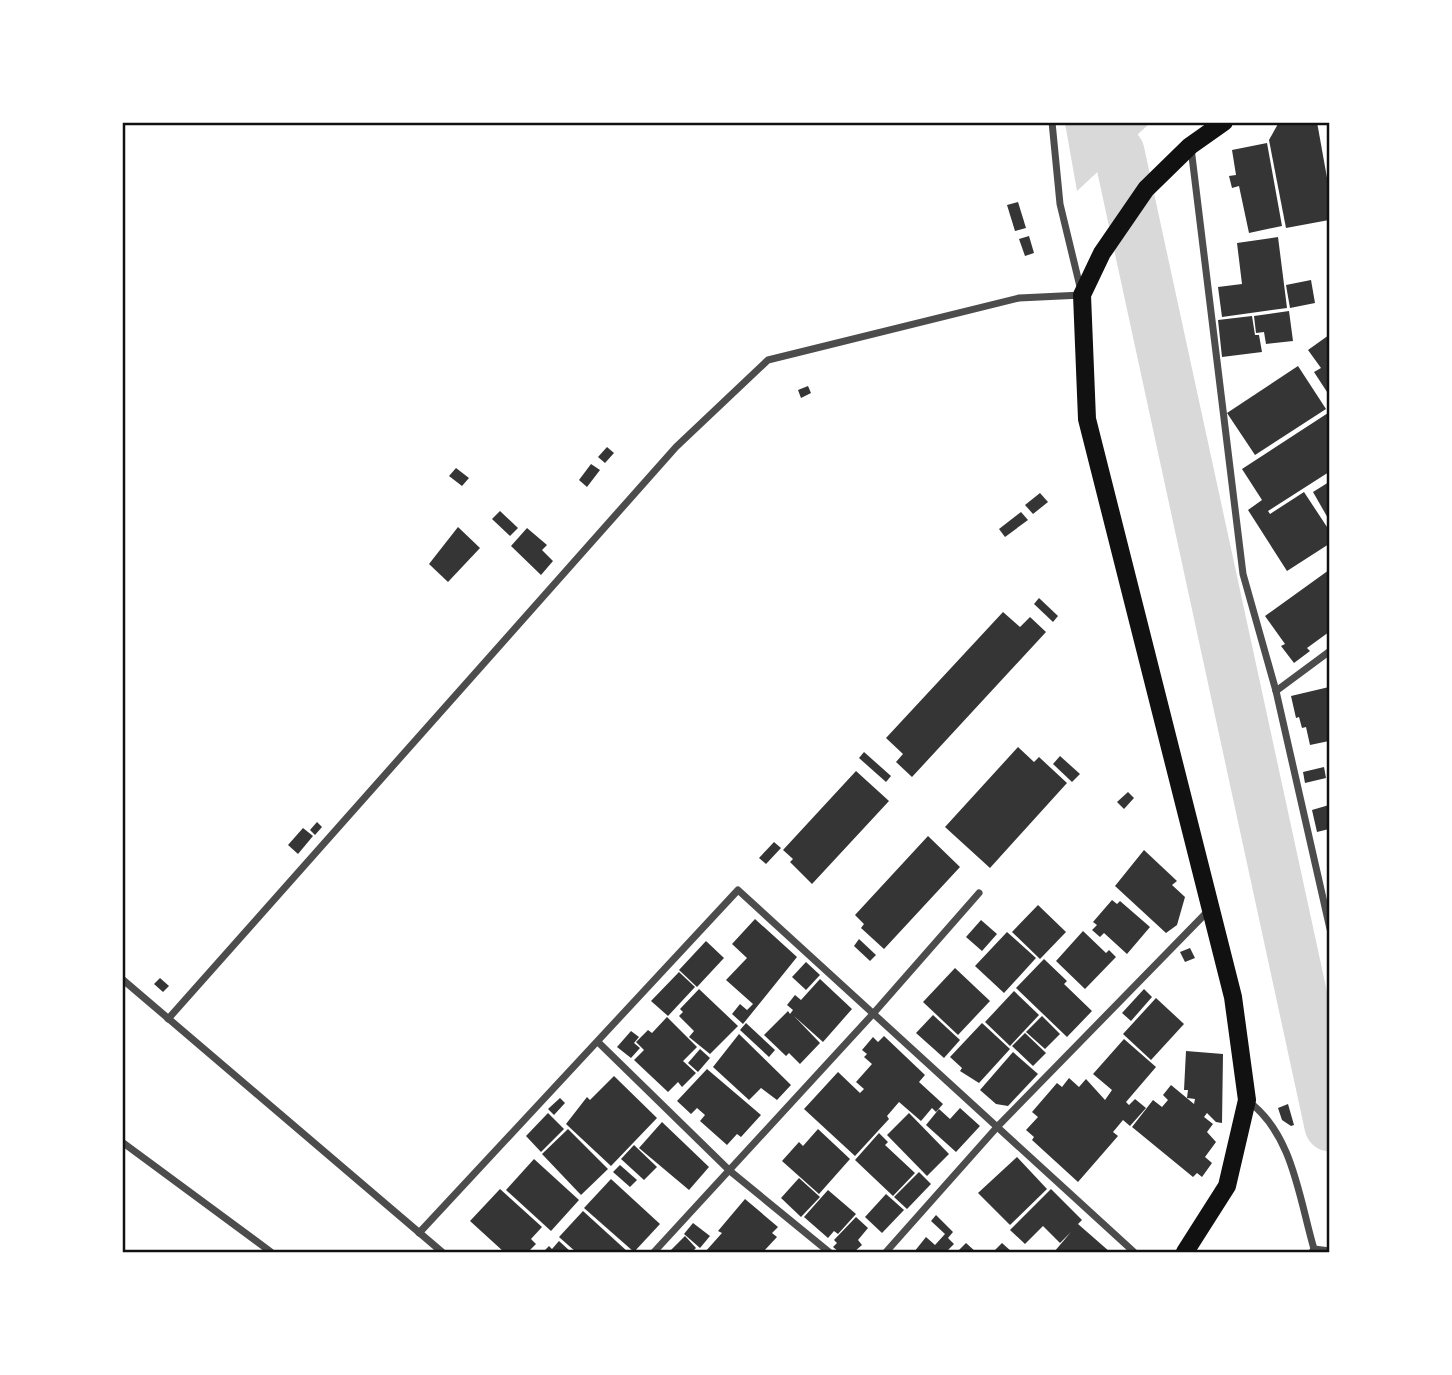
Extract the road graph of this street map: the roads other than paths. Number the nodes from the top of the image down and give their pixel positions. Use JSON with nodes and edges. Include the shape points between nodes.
{"nodes":[{"id":1,"x":1052,"y":122,"type":"edge"},
{"id":2,"x":1224,"y":122,"type":"edge"},
{"id":3,"x":1186,"y":150,"type":"junction"},
{"id":4,"x":1082,"y":295,"type":"junction"},
{"id":5,"x":1329,"y":651,"type":"edge"},
{"id":6,"x":1276,"y":691,"type":"junction"},
{"id":7,"x":979,"y":892,"type":"dead end"},
{"id":8,"x":1212,"y":907,"type":"junction"},
{"id":9,"x":1329,"y":929,"type":"edge"},
{"id":10,"x":122,"y":979,"type":"edge"},
{"id":11,"x":872,"y":1014,"type":"junction"},
{"id":12,"x":168,"y":1019,"type":"junction"},
{"id":13,"x":599,"y":1043,"type":"junction"},
{"id":14,"x":1247,"y":1100,"type":"junction"},
{"id":15,"x":998,"y":1126,"type":"junction"},
{"id":16,"x":122,"y":1142,"type":"edge"},
{"id":17,"x":730,"y":1171,"type":"junction"},
{"id":18,"x":419,"y":1233,"type":"junction"},
{"id":19,"x":1313,"y":1251,"type":"edge"},
{"id":20,"x":1329,"y":1251,"type":"edge"},
{"id":21,"x":271,"y":1252,"type":"edge"},
{"id":22,"x":442,"y":1252,"type":"edge"},
{"id":23,"x":654,"y":1252,"type":"edge"},
{"id":24,"x":829,"y":1252,"type":"edge"},
{"id":25,"x":886,"y":1252,"type":"edge"},
{"id":26,"x":1134,"y":1252,"type":"edge"},
{"id":27,"x":1185,"y":1252,"type":"edge"}],
"edges":[{"from":1,"to":4,"type":"street","via":[[1060,204]]},
{"from":2,"to":3,"type":"main road"},
{"from":3,"to":4,"type":"main road","via":[[1146,189],[1102,253]]},
{"from":3,"to":6,"type":"street","via":[[1243,574]]},
{"from":4,"to":8,"type":"main road","via":[[1087,419]]},
{"from":4,"to":12,"type":"street","via":[[1019,298],[768,360],[676,447]]},
{"from":5,"to":6,"type":"street"},
{"from":6,"to":9,"type":"street"},
{"from":7,"to":11,"type":"street"},
{"from":8,"to":14,"type":"main road","via":[[1233,997]]},
{"from":8,"to":15,"type":"street"},
{"from":10,"to":12,"type":"street"},
{"from":11,"to":13,"type":"street","via":[[738,890]]},
{"from":11,"to":15,"type":"street"},
{"from":11,"to":17,"type":"street"},
{"from":12,"to":18,"type":"street"},
{"from":13,"to":17,"type":"street"},
{"from":13,"to":18,"type":"street"},
{"from":14,"to":19,"type":"street","via":[[1267,1115],[1282,1139]]},
{"from":14,"to":27,"type":"main road","via":[[1227,1186]]},
{"from":15,"to":25,"type":"street"},
{"from":15,"to":26,"type":"street"},
{"from":16,"to":21,"type":"street"},
{"from":17,"to":23,"type":"street"},
{"from":17,"to":24,"type":"street"},
{"from":18,"to":22,"type":"street"},
{"from":19,"to":20,"type":"street"}]}
